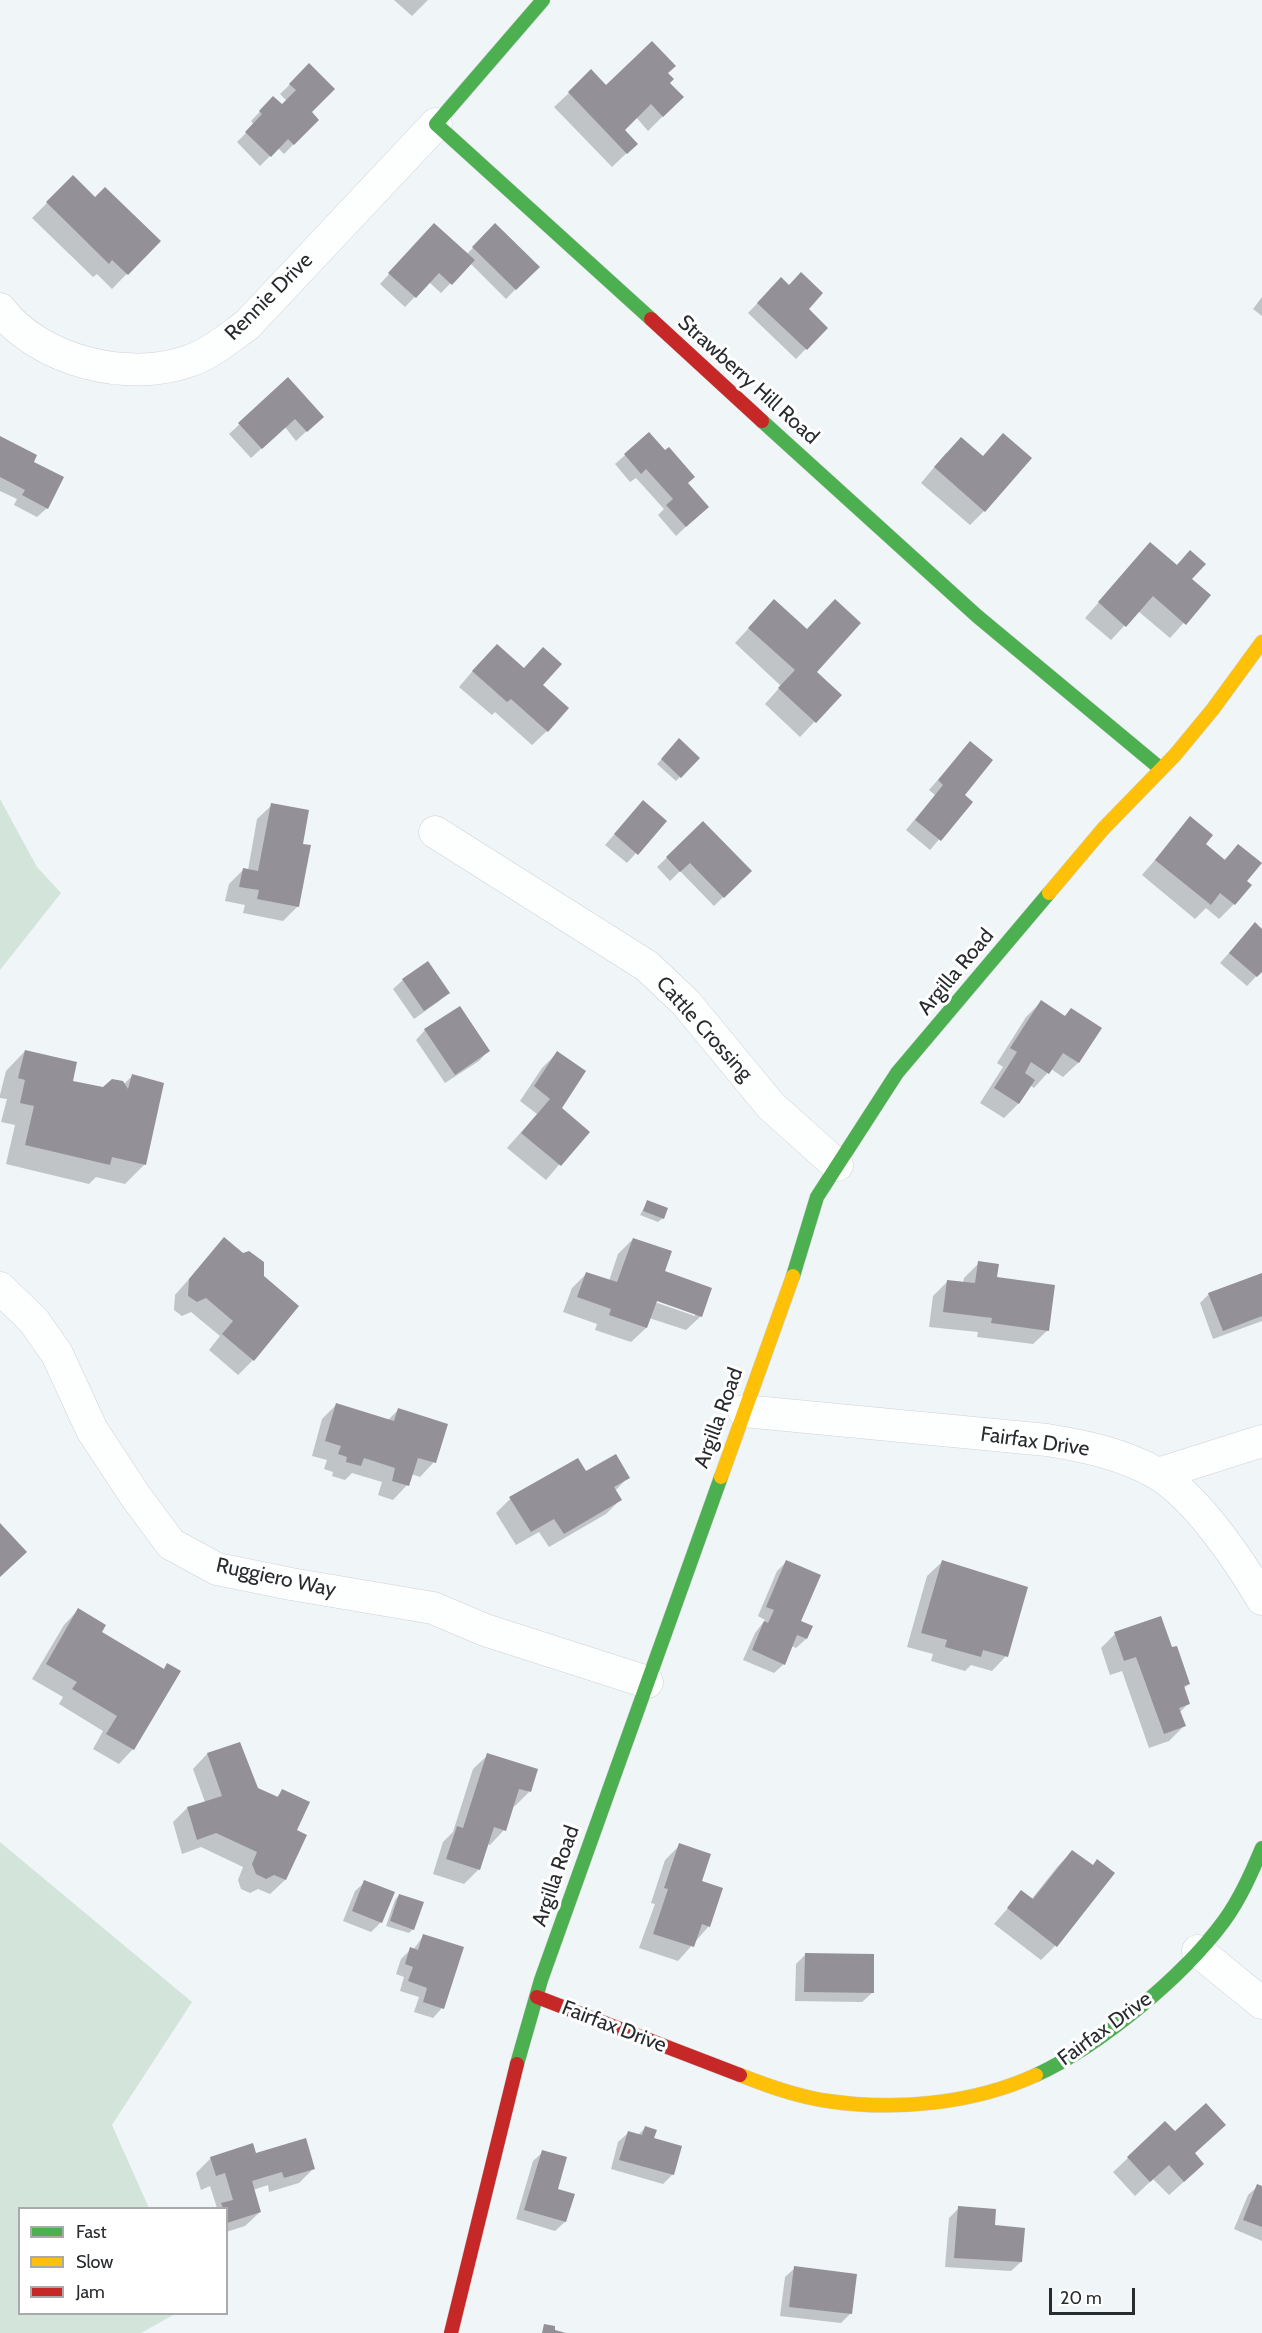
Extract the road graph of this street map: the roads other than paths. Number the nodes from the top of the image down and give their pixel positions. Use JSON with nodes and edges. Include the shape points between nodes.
{"nodes":[{"id":1,"x":543,"y":0,"type":"edge"},
{"id":2,"x":436,"y":124,"type":"junction"},
{"id":3,"x":0,"y":309,"type":"edge"},
{"id":4,"x":1262,"y":642,"type":"edge"},
{"id":5,"x":1161,"y":769,"type":"junction"},
{"id":6,"x":435,"y":832,"type":"dead end"},
{"id":7,"x":837,"y":1166,"type":"junction"},
{"id":8,"x":0,"y":1287,"type":"edge"},
{"id":9,"x":744,"y":1411,"type":"junction"},
{"id":10,"x":1262,"y":1441,"type":"edge"},
{"id":11,"x":1158,"y":1474,"type":"junction"},
{"id":12,"x":1262,"y":1599,"type":"edge"},
{"id":13,"x":647,"y":1682,"type":"junction"},
{"id":14,"x":1262,"y":1848,"type":"edge"},
{"id":15,"x":1198,"y":1951,"type":"junction"},
{"id":16,"x":537,"y":1997,"type":"junction"},
{"id":17,"x":1262,"y":2003,"type":"edge"},
{"id":18,"x":451,"y":2333,"type":"edge"}],
"edges":[{"from":1,"to":2,"type":"street"},
{"from":2,"to":3,"type":"street","name":"Rennie Drive","via":[[247,325],[189,361],[137,371],[66,356],[35,342]]},
{"from":2,"to":5,"type":"street","name":"Strawberry Hill Road","via":[[976,616]]},
{"from":4,"to":5,"type":"street","name":"Argilla Road","via":[[1213,709]]},
{"from":5,"to":7,"type":"street","name":"Argilla Road","via":[[1103,829],[897,1072]]},
{"from":6,"to":7,"type":"street","name":"Cattle Crossing","via":[[647,966],[686,1003],[771,1106]]},
{"from":7,"to":9,"type":"street","name":"Argilla Road","via":[[817,1197]]},
{"from":8,"to":13,"type":"street","name":"Ruggiero Way","via":[[34,1321],[57,1354],[92,1430],[171,1544],[217,1569],[433,1608],[485,1630]]},
{"from":9,"to":11,"type":"street","name":"Fairfax Drive","via":[[1047,1440],[1121,1457]]},
{"from":9,"to":13,"type":"street","name":"Argilla Road"},
{"from":10,"to":11,"type":"street"},
{"from":11,"to":12,"type":"street","name":"Fairfax Drive","via":[[1188,1499],[1216,1532]]},
{"from":13,"to":16,"type":"street","name":"Argilla Road"},
{"from":14,"to":15,"type":"street","name":"Fairfax Drive","via":[[1233,1908]]},
{"from":15,"to":16,"type":"street","name":"Fairfax Drive","via":[[1135,2011],[1077,2053],[1013,2084],[932,2102],[828,2101],[790,2092]]},
{"from":15,"to":17,"type":"street"},
{"from":16,"to":18,"type":"street","name":"Argilla Road","via":[[481,2202]]}]}
